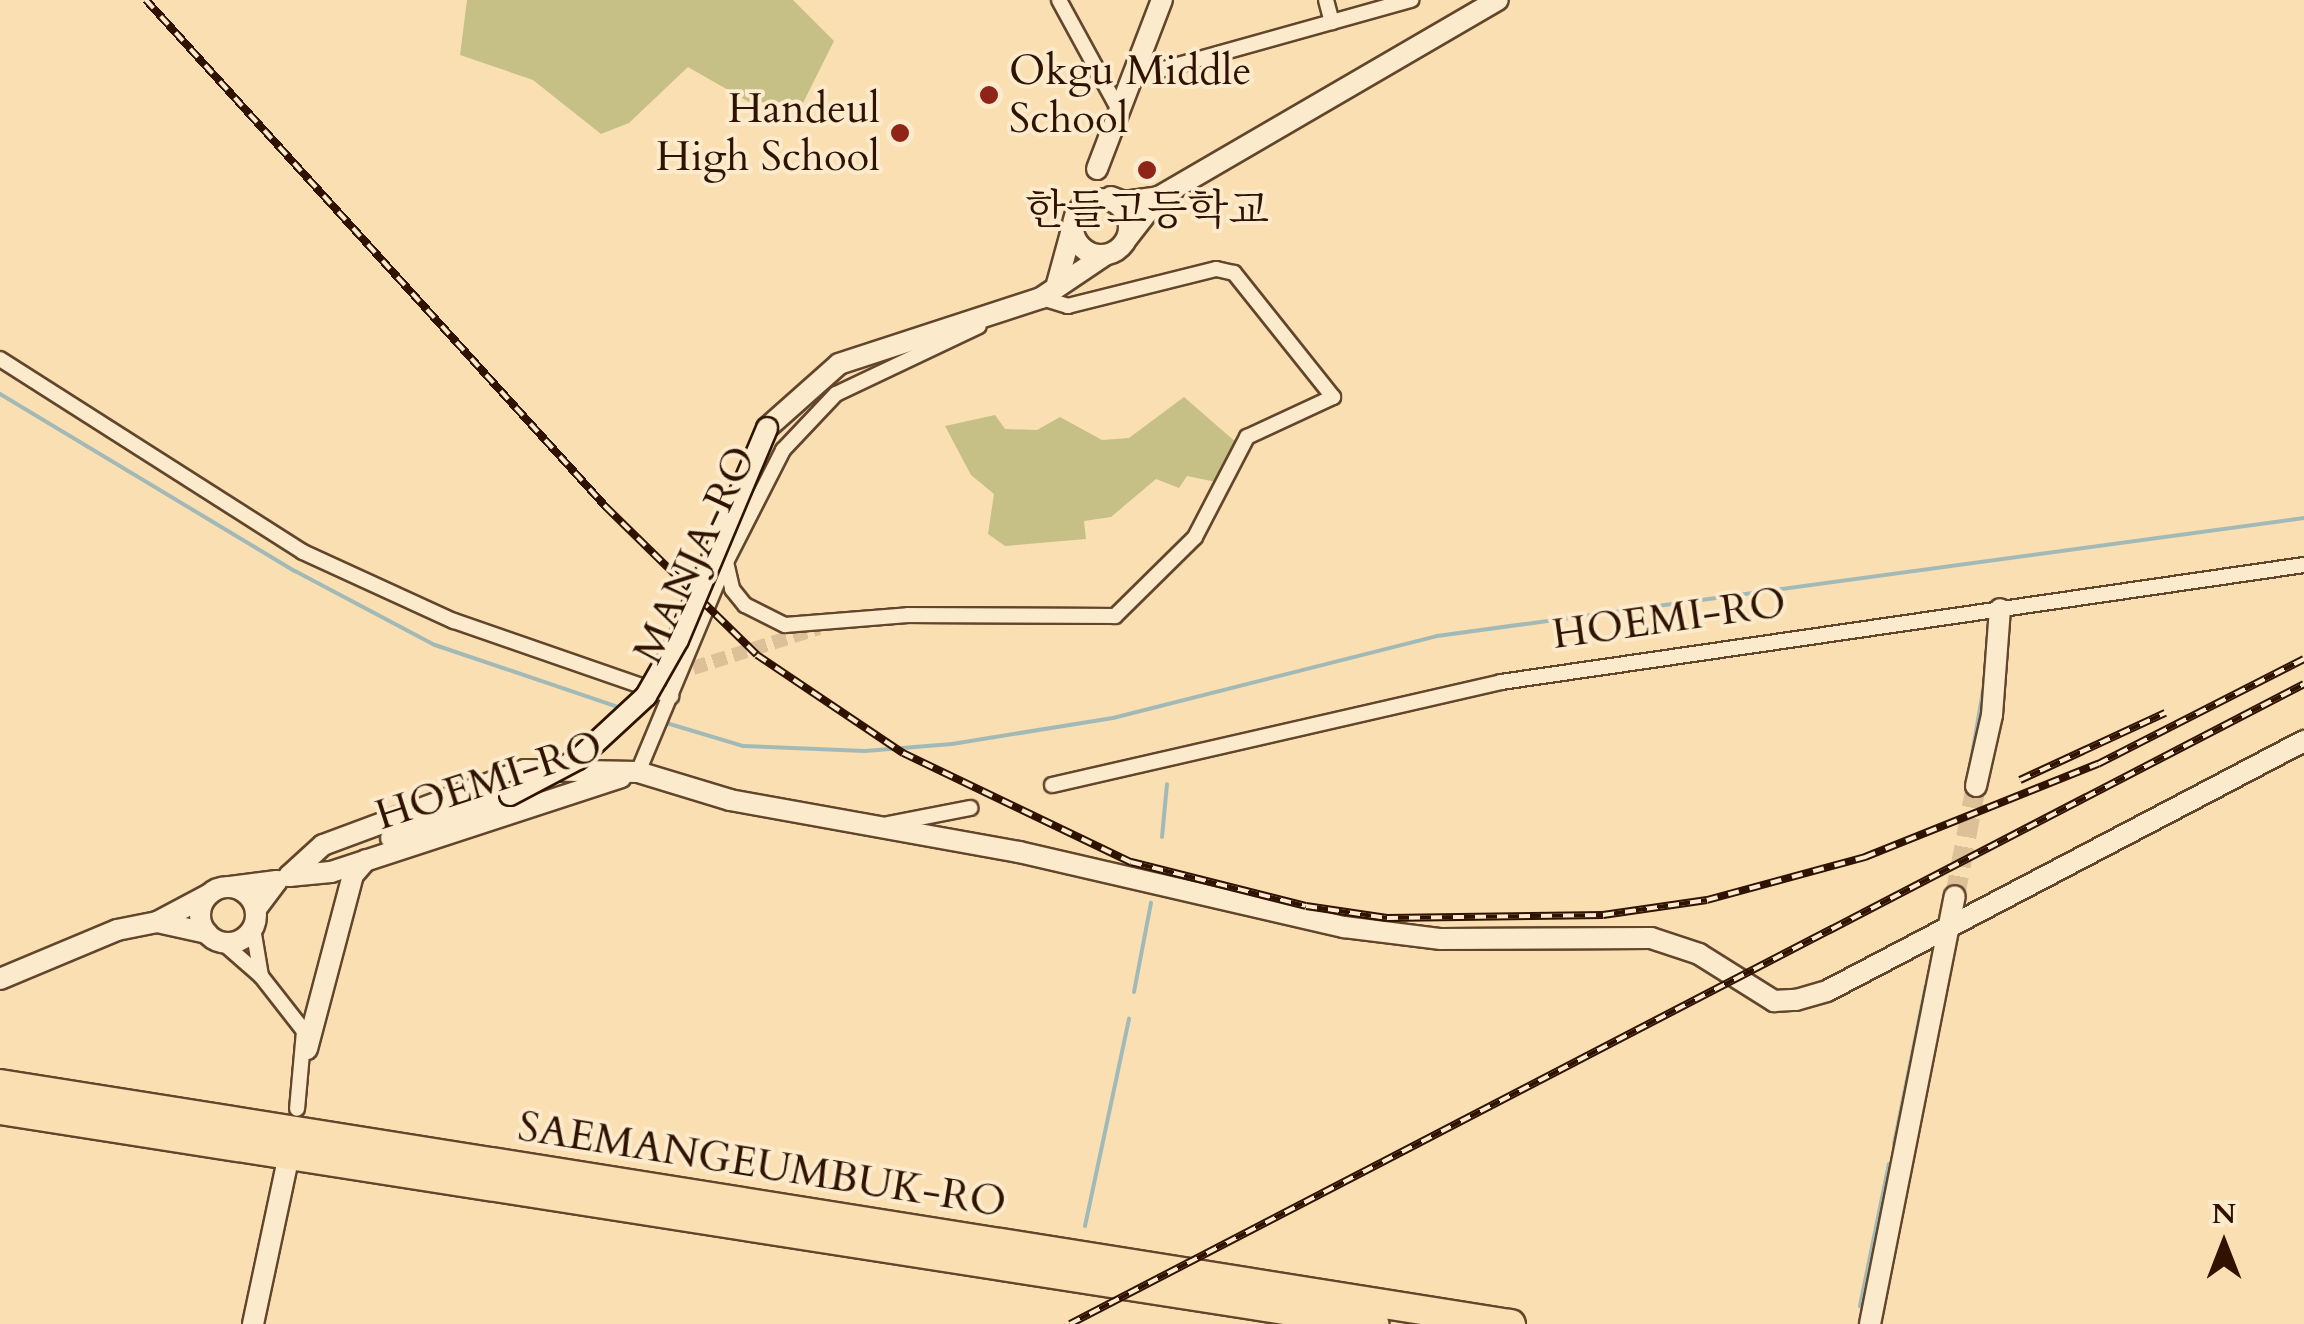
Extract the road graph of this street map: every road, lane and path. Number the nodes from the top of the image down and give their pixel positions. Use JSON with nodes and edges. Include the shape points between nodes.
{"nodes":[{"id":1,"x":1059,"y":0,"type":"edge"},
{"id":2,"x":1162,"y":0,"type":"edge"},
{"id":3,"x":1326,"y":0,"type":"edge"},
{"id":4,"x":1411,"y":0,"type":"edge"},
{"id":5,"x":1498,"y":0,"type":"edge"},
{"id":6,"x":1332,"y":22,"type":"junction"},
{"id":7,"x":1135,"y":78,"type":"junction"},
{"id":8,"x":1119,"y":110,"type":"junction"},
{"id":9,"x":1097,"y":170,"type":"junction"},
{"id":10,"x":1159,"y":197,"type":"junction"},
{"id":11,"x":1086,"y":202,"type":"junction"},
{"id":12,"x":1114,"y":202,"type":"junction"},
{"id":13,"x":1072,"y":229,"type":"junction"},
{"id":14,"x":1127,"y":238,"type":"junction"},
{"id":15,"x":1105,"y":255,"type":"junction"},
{"id":16,"x":1049,"y":291,"type":"junction"},
{"id":17,"x":1000,"y":312,"type":"junction"},
{"id":18,"x":0,"y":359,"type":"edge"},
{"id":19,"x":726,"y":562,"type":"junction"},
{"id":20,"x":2304,"y":564,"type":"edge"},
{"id":21,"x":2000,"y":609,"type":"junction"},
{"id":22,"x":848,"y":621,"type":"junction"},
{"id":23,"x":820,"y":628,"type":"tunnel mouth"},
{"id":24,"x":694,"y":668,"type":"tunnel mouth"},
{"id":25,"x":680,"y":676,"type":"junction"},
{"id":26,"x":669,"y":704,"type":"junction"},
{"id":27,"x":2304,"y":741,"type":"edge"},
{"id":28,"x":638,"y":772,"type":"junction"},
{"id":29,"x":1052,"y":785,"type":"dead end"},
{"id":30,"x":1976,"y":786,"type":"tunnel mouth"},
{"id":31,"x":970,"y":808,"type":"dead end"},
{"id":32,"x":868,"y":828,"type":"junction"},
{"id":33,"x":366,"y":860,"type":"junction"},
{"id":34,"x":283,"y":878,"type":"junction"},
{"id":35,"x":218,"y":890,"type":"junction"},
{"id":36,"x":1956,"y":896,"type":"tunnel mouth"},
{"id":37,"x":254,"y":919,"type":"junction"},
{"id":38,"x":157,"y":922,"type":"junction"},
{"id":39,"x":1948,"y":929,"type":"junction"},
{"id":40,"x":215,"y":937,"type":"junction"},
{"id":41,"x":260,"y":976,"type":"junction"},
{"id":42,"x":0,"y":979,"type":"edge"},
{"id":43,"x":306,"y":1049,"type":"junction"},
{"id":44,"x":0,"y":1084,"type":"edge"},
{"id":45,"x":297,"y":1109,"type":"dead end"},
{"id":46,"x":0,"y":1110,"type":"edge"},
{"id":47,"x":287,"y":1164,"type":"dead end"},
{"id":48,"x":1397,"y":1306,"type":"junction"},
{"id":49,"x":253,"y":1324,"type":"edge"},
{"id":50,"x":1374,"y":1324,"type":"edge"},
{"id":51,"x":1511,"y":1324,"type":"edge"},
{"id":52,"x":1522,"y":1324,"type":"edge"},
{"id":53,"x":1870,"y":1324,"type":"edge"}],
"edges":[{"from":1,"to":8,"type":"street"},
{"from":2,"to":7,"type":"street"},
{"from":3,"to":6,"type":"street"},
{"from":4,"to":6,"type":"street"},
{"from":5,"to":10,"type":"street"},
{"from":6,"to":7,"type":"street"},
{"from":7,"to":8,"type":"street"},
{"from":8,"to":9,"type":"street"},
{"from":9,"to":11,"type":"street"},
{"from":9,"to":12,"type":"street"},
{"from":10,"to":12,"type":"street"},
{"from":10,"to":14,"type":"street"},
{"from":11,"to":12,"type":"street"},
{"from":11,"to":13,"type":"street"},
{"from":12,"to":14,"type":"street","via":[[1129,220]]},
{"from":13,"to":15,"type":"street","via":[[1087,252]]},
{"from":13,"to":16,"type":"street"},
{"from":14,"to":15,"type":"street"},
{"from":15,"to":16,"type":"street","name":"MANJA-RO"},
{"from":16,"to":17,"type":"street","name":"MANJA-RO"},
{"from":16,"to":22,"type":"street","via":[[1068,306],[1216,269],[1234,273],[1333,397],[1247,437],[1195,538],[1114,616]]},
{"from":17,"to":19,"type":"street","name":"MANJA-RO","via":[[836,394],[783,450]]},
{"from":17,"to":34,"type":"street","name":"MANJA-RO","bridge":true,"via":[[839,364],[767,428],[678,640],[646,696],[578,758],[510,795]]},
{"from":18,"to":26,"type":"street","via":[[303,552],[454,621]]},
{"from":19,"to":22,"type":"street","via":[[732,589],[770,620]]},
{"from":19,"to":25,"type":"street","name":"MANJA-RO"},
{"from":20,"to":21,"type":"street","name":"HOEMI-RO"},
{"from":21,"to":29,"type":"street","name":"HOEMI-RO","via":[[1501,682]]},
{"from":21,"to":30,"type":"street","via":[[1992,715]]},
{"from":22,"to":23,"type":"street"},
{"from":24,"to":25,"type":"street"},
{"from":25,"to":26,"type":"street","name":"MANJA-RO"},
{"from":26,"to":28,"type":"street","name":"MANJA-RO"},
{"from":27,"to":39,"type":"street"},
{"from":28,"to":32,"type":"street","via":[[730,800]]},
{"from":28,"to":33,"type":"street","name":"HOEMI-RO"},
{"from":28,"to":34,"type":"street","name":"HOEMI-RO","via":[[525,770],[323,845]]},
{"from":31,"to":32,"type":"street"},
{"from":32,"to":39,"type":"street","via":[[1019,852],[1344,927],[1441,940],[1651,938],[1699,954],[1774,1001],[1828,991]]},
{"from":33,"to":34,"type":"street","name":"HOEMI-RO"},
{"from":33,"to":43,"type":"street","via":[[353,876]]},
{"from":34,"to":35,"type":"street"},
{"from":34,"to":37,"type":"street"},
{"from":35,"to":37,"type":"street","via":[[246,893]]},
{"from":35,"to":38,"type":"street"},
{"from":35,"to":40,"type":"street","via":[[201,909]]},
{"from":36,"to":39,"type":"street"},
{"from":37,"to":40,"type":"street","via":[[239,941]]},
{"from":37,"to":41,"type":"street"},
{"from":38,"to":40,"type":"street"},
{"from":38,"to":42,"type":"street","via":[[117,930]]},
{"from":39,"to":53,"type":"street"},
{"from":40,"to":41,"type":"street"},
{"from":41,"to":43,"type":"street","via":[[294,1015]]},
{"from":43,"to":45,"type":"street"},
{"from":44,"to":48,"type":"highway","name":"SAEMANGEUMBUK-RO"},
{"from":46,"to":50,"type":"highway","name":"SAEMANGEUMBUK-RO"},
{"from":47,"to":49,"type":"street"},
{"from":48,"to":51,"type":"highway","name":"SAEMANGEUMBUK-RO"},
{"from":48,"to":52,"type":"highway"}]}
